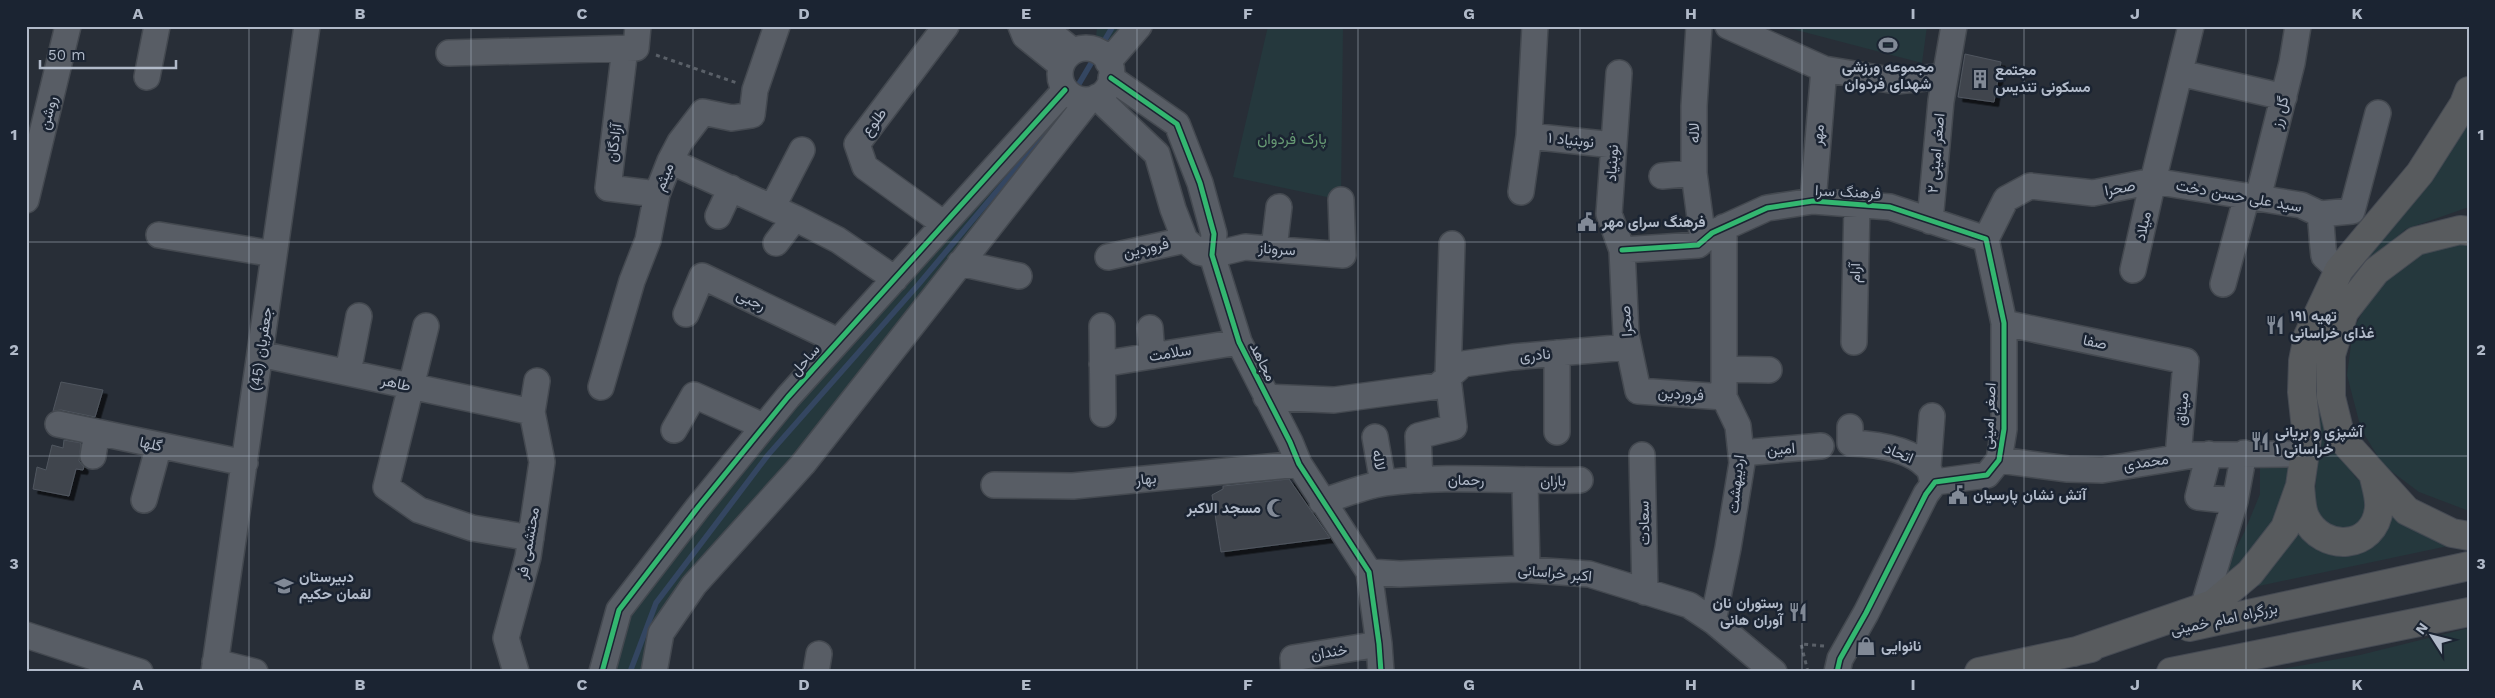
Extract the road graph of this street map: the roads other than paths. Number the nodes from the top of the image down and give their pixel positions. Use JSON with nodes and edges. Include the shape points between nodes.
{"nodes":[{"id":1,"x":68,"y":26,"type":"edge"},
{"id":2,"x":157,"y":26,"type":"edge"},
{"id":3,"x":307,"y":26,"type":"edge"},
{"id":4,"x":777,"y":26,"type":"edge"},
{"id":5,"x":946,"y":26,"type":"edge"},
{"id":6,"x":1022,"y":26,"type":"edge"},
{"id":7,"x":1042,"y":26,"type":"edge"},
{"id":8,"x":1139,"y":26,"type":"edge"},
{"id":9,"x":1535,"y":26,"type":"edge"},
{"id":10,"x":1699,"y":26,"type":"edge"},
{"id":11,"x":1728,"y":26,"type":"edge"},
{"id":12,"x":1954,"y":26,"type":"edge"},
{"id":13,"x":2191,"y":26,"type":"edge"},
{"id":14,"x":2298,"y":26,"type":"edge"},
{"id":15,"x":633,"y":41,"type":"edge"},
{"id":16,"x":1075,"y":48,"type":"edge"},
{"id":17,"x":449,"y":53,"type":"dead end"},
{"id":18,"x":1824,"y":69,"type":"junction"},
{"id":19,"x":2180,"y":73,"type":"junction"},
{"id":20,"x":1618,"y":74,"type":"dead end"},
{"id":21,"x":1945,"y":76,"type":"junction"},
{"id":22,"x":147,"y":77,"type":"dead end"},
{"id":23,"x":1101,"y":84,"type":"junction"},
{"id":24,"x":1065,"y":90,"type":"junction"},
{"id":25,"x":2469,"y":92,"type":"edge"},
{"id":26,"x":2284,"y":97,"type":"junction"},
{"id":27,"x":2378,"y":113,"type":"dead end"},
{"id":28,"x":1529,"y":136,"type":"junction"},
{"id":29,"x":1613,"y":145,"type":"junction"},
{"id":30,"x":802,"y":150,"type":"dead end"},
{"id":31,"x":670,"y":161,"type":"junction"},
{"id":32,"x":1694,"y":173,"type":"junction"},
{"id":33,"x":1662,"y":176,"type":"dead end"},
{"id":34,"x":2153,"y":181,"type":"junction"},
{"id":35,"x":731,"y":188,"type":"junction"},
{"id":36,"x":1522,"y":192,"type":"dead end"},
{"id":37,"x":657,"y":194,"type":"junction"},
{"id":38,"x":2253,"y":197,"type":"junction"},
{"id":39,"x":26,"y":200,"type":"edge"},
{"id":40,"x":1341,"y":200,"type":"dead end"},
{"id":41,"x":1813,"y":201,"type":"junction"},
{"id":42,"x":1857,"y":204,"type":"junction"},
{"id":43,"x":773,"y":206,"type":"junction"},
{"id":44,"x":1279,"y":207,"type":"dead end"},
{"id":45,"x":2320,"y":214,"type":"junction"},
{"id":46,"x":718,"y":216,"type":"dead end"},
{"id":47,"x":795,"y":218,"type":"junction"},
{"id":48,"x":1930,"y":221,"type":"junction"},
{"id":49,"x":944,"y":224,"type":"junction"},
{"id":50,"x":1724,"y":228,"type":"junction"},
{"id":51,"x":2469,"y":231,"type":"edge"},
{"id":52,"x":159,"y":235,"type":"dead end"},
{"id":53,"x":1986,"y":239,"type":"junction"},
{"id":54,"x":1185,"y":240,"type":"junction"},
{"id":55,"x":1703,"y":240,"type":"junction"},
{"id":56,"x":776,"y":243,"type":"dead end"},
{"id":57,"x":1452,"y":244,"type":"dead end"},
{"id":58,"x":1274,"y":248,"type":"junction"},
{"id":59,"x":1622,"y":250,"type":"junction"},
{"id":60,"x":274,"y":254,"type":"junction"},
{"id":61,"x":1212,"y":255,"type":"junction"},
{"id":62,"x":1108,"y":257,"type":"dead end"},
{"id":63,"x":960,"y":263,"type":"junction"},
{"id":64,"x":2133,"y":270,"type":"dead end"},
{"id":65,"x":2339,"y":270,"type":"junction"},
{"id":66,"x":1019,"y":276,"type":"dead end"},
{"id":67,"x":895,"y":279,"type":"junction"},
{"id":68,"x":2223,"y":284,"type":"dead end"},
{"id":69,"x":686,"y":314,"type":"dead end"},
{"id":70,"x":359,"y":316,"type":"dead end"},
{"id":71,"x":2004,"y":323,"type":"junction"},
{"id":72,"x":426,"y":326,"type":"dead end"},
{"id":73,"x":1102,"y":326,"type":"dead end"},
{"id":74,"x":1150,"y":328,"type":"dead end"},
{"id":75,"x":838,"y":341,"type":"junction"},
{"id":76,"x":1239,"y":342,"type":"junction"},
{"id":77,"x":1854,"y":342,"type":"dead end"},
{"id":78,"x":1628,"y":346,"type":"junction"},
{"id":79,"x":1557,"y":353,"type":"junction"},
{"id":80,"x":260,"y":354,"type":"junction"},
{"id":81,"x":1152,"y":356,"type":"junction"},
{"id":82,"x":2186,"y":361,"type":"joint"},
{"id":83,"x":1102,"y":364,"type":"junction"},
{"id":84,"x":1724,"y":369,"type":"junction"},
{"id":85,"x":1769,"y":370,"type":"dead end"},
{"id":86,"x":348,"y":372,"type":"junction"},
{"id":87,"x":1448,"y":378,"type":"junction"},
{"id":88,"x":537,"y":381,"type":"dead end"},
{"id":89,"x":410,"y":386,"type":"junction"},
{"id":90,"x":601,"y":387,"type":"dead end"},
{"id":91,"x":1638,"y":391,"type":"joint"},
{"id":92,"x":1266,"y":397,"type":"junction"},
{"id":93,"x":1724,"y":397,"type":"junction"},
{"id":94,"x":532,"y":412,"type":"junction"},
{"id":95,"x":1103,"y":414,"type":"dead end"},
{"id":96,"x":1932,"y":416,"type":"dead end"},
{"id":97,"x":58,"y":424,"type":"dead end"},
{"id":98,"x":764,"y":426,"type":"junction"},
{"id":99,"x":674,"y":430,"type":"dead end"},
{"id":100,"x":1557,"y":432,"type":"dead end"},
{"id":101,"x":1850,"y":435,"type":"dead end"},
{"id":102,"x":1376,"y":437,"type":"dead end"},
{"id":103,"x":159,"y":445,"type":"junction"},
{"id":104,"x":1821,"y":446,"type":"dead end"},
{"id":105,"x":1741,"y":453,"type":"junction"},
{"id":106,"x":2244,"y":453,"type":"junction"},
{"id":107,"x":2209,"y":454,"type":"junction"},
{"id":108,"x":2293,"y":454,"type":"dead end"},
{"id":109,"x":1642,"y":455,"type":"dead end"},
{"id":110,"x":2178,"y":457,"type":"junction"},
{"id":111,"x":1999,"y":460,"type":"junction"},
{"id":112,"x":245,"y":463,"type":"junction"},
{"id":113,"x":1299,"y":464,"type":"junction"},
{"id":114,"x":1931,"y":476,"type":"junction"},
{"id":115,"x":2374,"y":477,"type":"junction"},
{"id":116,"x":1420,"y":480,"type":"junction"},
{"id":117,"x":1580,"y":480,"type":"dead end"},
{"id":118,"x":1525,"y":482,"type":"junction"},
{"id":119,"x":1383,"y":483,"type":"junction"},
{"id":120,"x":994,"y":485,"type":"dead end"},
{"id":121,"x":2300,"y":486,"type":"junction"},
{"id":122,"x":144,"y":500,"type":"dead end"},
{"id":123,"x":1322,"y":502,"type":"junction"},
{"id":124,"x":2235,"y":502,"type":"junction"},
{"id":125,"x":2469,"y":536,"type":"edge"},
{"id":126,"x":531,"y":538,"type":"junction"},
{"id":127,"x":2469,"y":566,"type":"edge"},
{"id":128,"x":1527,"y":569,"type":"junction"},
{"id":129,"x":1369,"y":572,"type":"junction"},
{"id":130,"x":1645,"y":592,"type":"junction"},
{"id":131,"x":2203,"y":608,"type":"junction"},
{"id":132,"x":2469,"y":612,"type":"edge"},
{"id":133,"x":1713,"y":621,"type":"junction"},
{"id":134,"x":26,"y":635,"type":"edge"},
{"id":135,"x":1379,"y":644,"type":"junction"},
{"id":136,"x":2074,"y":652,"type":"junction"},
{"id":137,"x":69,"y":661,"type":"edge"},
{"id":138,"x":214,"y":667,"type":"edge"},
{"id":139,"x":661,"y":670,"type":"edge"},
{"id":140,"x":140,"y":672,"type":"edge"},
{"id":141,"x":255,"y":672,"type":"edge"},
{"id":142,"x":516,"y":672,"type":"edge"},
{"id":143,"x":602,"y":672,"type":"edge"},
{"id":144,"x":1294,"y":672,"type":"edge"},
{"id":145,"x":1381,"y":672,"type":"edge"},
{"id":146,"x":1774,"y":672,"type":"edge"},
{"id":147,"x":1837,"y":672,"type":"edge"},
{"id":148,"x":1979,"y":672,"type":"edge"},
{"id":149,"x":2171,"y":672,"type":"edge"}],
"edges":[{"from":1,"to":39,"type":"street","name":"روشن"},
{"from":2,"to":22,"type":"street"},
{"from":3,"to":60,"type":"street","name":"جعفریان (45)"},
{"from":4,"to":31,"type":"street","name":"میثم","via":[[755,90],[752,116],[732,118],[703,112]]},
{"from":5,"to":49,"type":"street","name":"طلوع","via":[[857,144],[865,166]]},
{"from":6,"to":16,"type":"street","via":[[1025,36]]},
{"from":7,"to":16,"type":"street"},
{"from":8,"to":23,"type":"street"},
{"from":9,"to":28,"type":"street"},
{"from":10,"to":32,"type":"street","name":"لاله"},
{"from":11,"to":18,"type":"street"},
{"from":12,"to":21,"type":"street","name":"۲ اصغر امینی"},
{"from":13,"to":19,"type":"street","name":"صحرا"},
{"from":14,"to":26,"type":"street","name":"گل رز"},
{"from":15,"to":17,"type":"street"},
{"from":15,"to":37,"type":"street","name":"آزادگان","via":[[608,188]]},
{"from":16,"to":23,"type":"street","via":[[1096,50]]},
{"from":16,"to":24,"type":"street","via":[[1060,74]]},
{"from":18,"to":21,"type":"street","via":[[1896,81]]},
{"from":18,"to":41,"type":"street","name":"مهر"},
{"from":19,"to":26,"type":"street"},
{"from":19,"to":34,"type":"street","name":"صحرا"},
{"from":20,"to":29,"type":"street","name":"نوبنیاد"},
{"from":21,"to":48,"type":"street","name":"۲ اصغر امینی"},
{"from":23,"to":24,"type":"street","via":[[1072,96]]},
{"from":23,"to":54,"type":"street","via":[[1157,154],[1172,209]]},
{"from":23,"to":61,"type":"street","name":"مجاهد","via":[[1178,124],[1203,192],[1214,234]]},
{"from":23,"to":63,"type":"street"},
{"from":24,"to":49,"type":"street","name":"ساحل"},
{"from":25,"to":65,"type":"highway","via":[[2420,173]]},
{"from":26,"to":38,"type":"street","name":"گل رز"},
{"from":27,"to":45,"type":"street","via":[[2352,210]]},
{"from":28,"to":29,"type":"street","name":"نوبنیاد ۱"},
{"from":28,"to":36,"type":"street"},
{"from":29,"to":59,"type":"street","name":"نوبنیاد","via":[[1609,214]]},
{"from":30,"to":43,"type":"street"},
{"from":31,"to":35,"type":"street"},
{"from":31,"to":37,"type":"street","name":"میثم"},
{"from":32,"to":33,"type":"street"},
{"from":32,"to":55,"type":"street","name":"لاله"},
{"from":34,"to":38,"type":"street","name":"سید علی حسن دخت"},
{"from":34,"to":53,"type":"street","name":"صحرا","via":[[2093,194],[2030,186],[2006,199]]},
{"from":34,"to":64,"type":"street","name":"میلاد"},
{"from":35,"to":43,"type":"street"},
{"from":35,"to":46,"type":"street"},
{"from":37,"to":90,"type":"street","name":"میثم","via":[[648,240],[632,281]]},
{"from":38,"to":45,"type":"street","name":"سید علی حسن دخت","via":[[2301,204]]},
{"from":38,"to":68,"type":"street"},
{"from":40,"to":58,"type":"street","name":"سروناز","via":[[1343,255]]},
{"from":41,"to":42,"type":"street","name":"فرهنگ سرا"},
{"from":41,"to":50,"type":"street","name":"فرهنگ سرا","via":[[1767,208]]},
{"from":42,"to":48,"type":"street","name":"فرهنگ سرا","via":[[1890,207]]},
{"from":42,"to":77,"type":"street","name":"آرام"},
{"from":43,"to":47,"type":"street"},
{"from":44,"to":58,"type":"street"},
{"from":45,"to":65,"type":"street","name":"سید علی حسن دخت","via":[[2324,256]]},
{"from":47,"to":56,"type":"street"},
{"from":47,"to":67,"type":"street","via":[[838,240]]},
{"from":48,"to":53,"type":"street"},
{"from":49,"to":67,"type":"street","name":"ساحل"},
{"from":50,"to":55,"type":"street","name":"فرهنگ سرا"},
{"from":50,"to":84,"type":"street","name":"اردیبهشت"},
{"from":51,"to":115,"type":"highway","via":[[2460,230],[2416,241],[2376,271],[2344,312],[2331,355],[2331,397],[2341,438]]},
{"from":52,"to":60,"type":"street"},
{"from":53,"to":71,"type":"street","name":"اصغر امینی"},
{"from":54,"to":61,"type":"street","via":[[1199,252]]},
{"from":54,"to":62,"type":"street","name":"فروردین"},
{"from":55,"to":59,"type":"street","name":"فرهنگ سرا","via":[[1698,245]]},
{"from":57,"to":87,"type":"street"},
{"from":58,"to":61,"type":"street","name":"سروناز","via":[[1245,247]]},
{"from":59,"to":78,"type":"street","name":"صحرا"},
{"from":60,"to":80,"type":"street","name":"جعفریان (45)"},
{"from":61,"to":76,"type":"street","name":"مجاهد"},
{"from":63,"to":66,"type":"street"},
{"from":63,"to":139,"type":"street","via":[[803,464],[694,585],[661,633]]},
{"from":65,"to":121,"type":"highway","via":[[2308,336],[2303,361],[2302,392],[2307,438]]},
{"from":67,"to":75,"type":"street","name":"ساحل"},
{"from":69,"to":75,"type":"street","name":"رجبی","via":[[702,276]]},
{"from":70,"to":86,"type":"street"},
{"from":71,"to":82,"type":"street","name":"صفا"},
{"from":71,"to":111,"type":"street","name":"اصغر امینی","via":[[2004,429]]},
{"from":72,"to":89,"type":"street"},
{"from":73,"to":83,"type":"street"},
{"from":74,"to":81,"type":"street"},
{"from":75,"to":98,"type":"street","name":"ساحل"},
{"from":76,"to":81,"type":"street","name":"سلامت"},
{"from":76,"to":92,"type":"street","name":"مجاهد"},
{"from":78,"to":79,"type":"street","name":"نادری"},
{"from":78,"to":91,"type":"street","name":"صحرا"},
{"from":79,"to":87,"type":"street","name":"نادری","via":[[1463,364]]},
{"from":79,"to":100,"type":"street"},
{"from":80,"to":86,"type":"street","name":"طاهر"},
{"from":80,"to":112,"type":"street","name":"جعفریان (45)"},
{"from":81,"to":83,"type":"street","name":"سلامت"},
{"from":82,"to":110,"type":"street","name":"میثاق"},
{"from":83,"to":95,"type":"street"},
{"from":84,"to":85,"type":"street"},
{"from":84,"to":93,"type":"street","name":"اردیبهشت"},
{"from":86,"to":89,"type":"street","name":"طاهر"},
{"from":87,"to":92,"type":"street","name":"نادری","via":[[1438,386],[1334,400]]},
{"from":87,"to":116,"type":"street","via":[[1454,427],[1418,436]]},
{"from":88,"to":94,"type":"street"},
{"from":89,"to":94,"type":"street","name":"طاهر"},
{"from":89,"to":126,"type":"street","via":[[386,487],[419,510],[472,528]]},
{"from":91,"to":93,"type":"street","name":"فروردین"},
{"from":92,"to":113,"type":"street","name":"مجاهد"},
{"from":93,"to":105,"type":"street","name":"اردیبهشت","via":[[1738,426]]},
{"from":94,"to":126,"type":"street","name":"محتشمی فر","via":[[542,462]]},
{"from":96,"to":114,"type":"street"},
{"from":97,"to":103,"type":"street","name":"گلها","via":[[95,444]]},
{"from":98,"to":99,"type":"street","via":[[694,395]]},
{"from":98,"to":143,"type":"street","name":"ساحل","via":[[619,610]]},
{"from":101,"to":114,"type":"street","name":"اتحاد","via":[[1912,457]]},
{"from":102,"to":119,"type":"street","name":"لاله"},
{"from":103,"to":112,"type":"street","name":"گلها"},
{"from":103,"to":122,"type":"street"},
{"from":104,"to":105,"type":"street","name":"امین"},
{"from":105,"to":133,"type":"street","name":"اردیبهشت","via":[[1728,548]]},
{"from":106,"to":107,"type":"street","name":"محمدی"},
{"from":106,"to":108,"type":"street","name":"محمدی"},
{"from":106,"to":124,"type":"street"},
{"from":107,"to":110,"type":"street","name":"محمدی"},
{"from":107,"to":124,"type":"street","via":[[2198,497]]},
{"from":109,"to":130,"type":"street","name":"سعادت"},
{"from":110,"to":111,"type":"street","name":"محمدی","via":[[2102,470]]},
{"from":111,"to":114,"type":"street","name":"اصغر امینی","via":[[1987,475],[1935,482]]},
{"from":112,"to":138,"type":"street","name":"جعفریان (45)"},
{"from":113,"to":120,"type":"street","name":"بهار","via":[[1073,486]]},
{"from":113,"to":123,"type":"street","name":"مجاهد"},
{"from":114,"to":147,"type":"street","via":[[1921,502],[1840,659]]},
{"from":115,"to":121,"type":"highway","via":[[2379,507],[2374,525],[2363,538],[2351,543],[2338,543],[2318,532],[2305,517]]},
{"from":115,"to":125,"type":"highway","via":[[2407,512],[2452,533]]},
{"from":116,"to":118,"type":"street","name":"رحمان"},
{"from":116,"to":119,"type":"street","name":"رحمان"},
{"from":117,"to":118,"type":"street","name":"باران"},
{"from":118,"to":128,"type":"street"},
{"from":119,"to":123,"type":"street","name":"رحمان"},
{"from":121,"to":131,"type":"highway","via":[[2285,528],[2250,573],[2213,604]]},
{"from":123,"to":129,"type":"street","name":"مجاهد"},
{"from":124,"to":131,"type":"street"},
{"from":126,"to":142,"type":"street","name":"محتشمی فر","via":[[506,638]]},
{"from":127,"to":136,"type":"highway","name":"بزرگراه امام خمینی"},
{"from":128,"to":129,"type":"street","name":"اکبر خراسانی","via":[[1400,574]]},
{"from":128,"to":130,"type":"street","name":"اکبر خراسانی","via":[[1589,574]]},
{"from":129,"to":135,"type":"street","name":"مجاهد"},
{"from":130,"to":133,"type":"street","name":"اکبر خراسانی","via":[[1689,606]]},
{"from":131,"to":136,"type":"highway"},
{"from":132,"to":149,"type":"highway"},
{"from":133,"to":146,"type":"street","name":"اکبر خراسانی"},
{"from":134,"to":137,"type":"street"},
{"from":135,"to":144,"type":"street","name":"خندان","via":[[1293,658]]},
{"from":135,"to":145,"type":"street","name":"مجاهد"},
{"from":136,"to":148,"type":"highway","name":"بزرگراه امام خمینی"},
{"from":137,"to":140,"type":"street"},
{"from":138,"to":141,"type":"street"}]}
